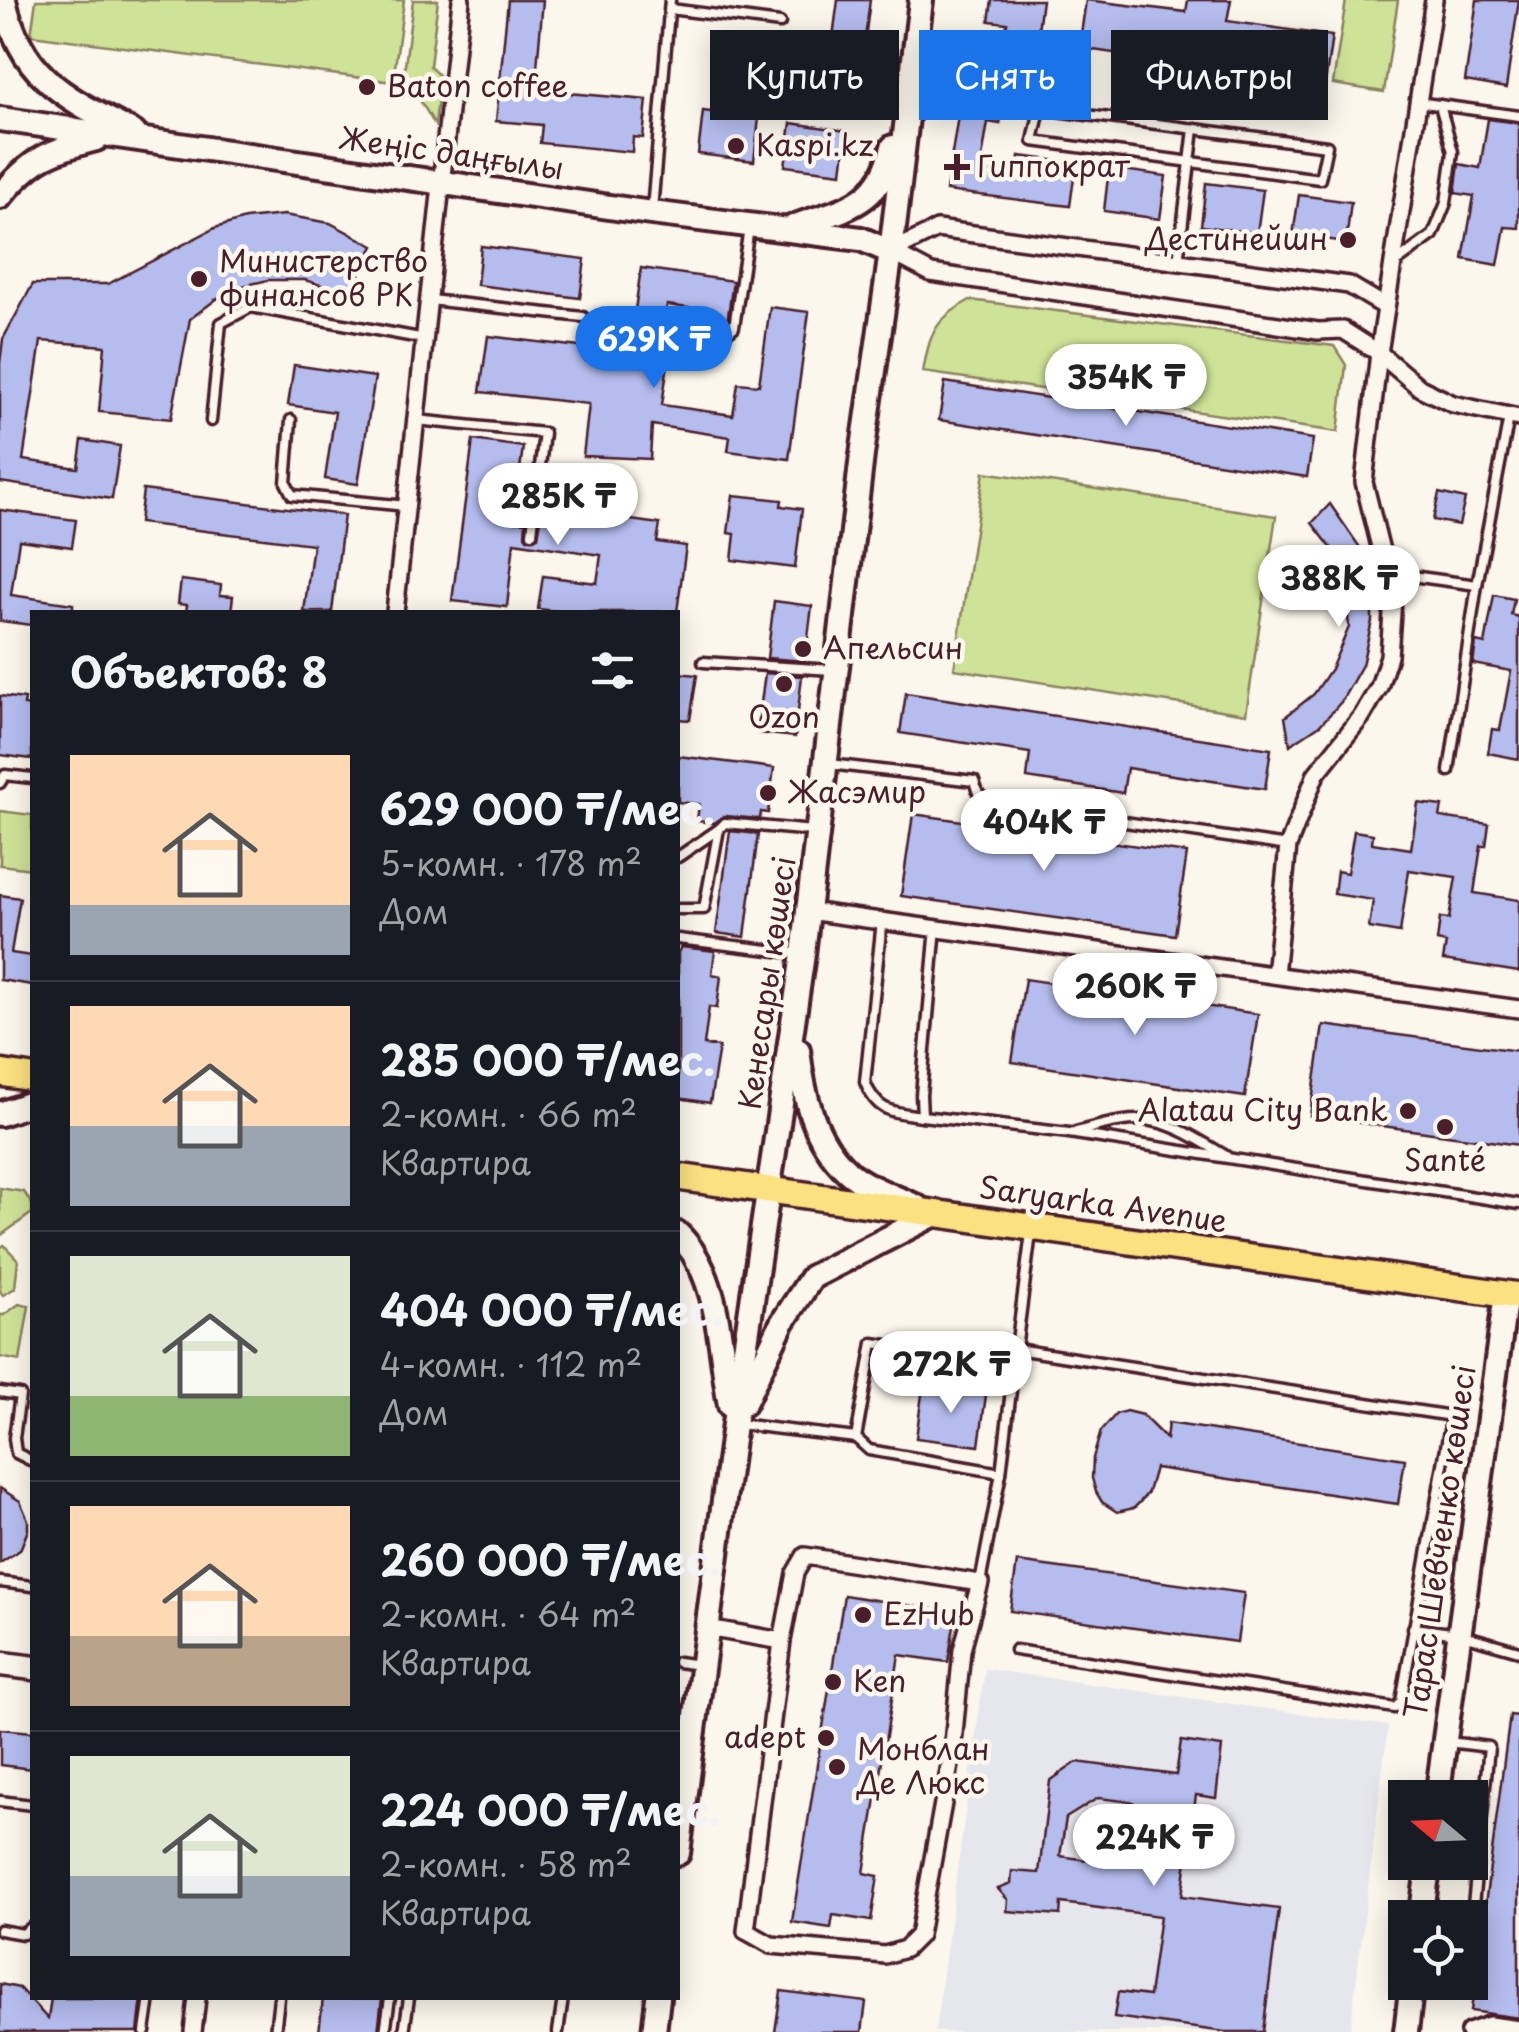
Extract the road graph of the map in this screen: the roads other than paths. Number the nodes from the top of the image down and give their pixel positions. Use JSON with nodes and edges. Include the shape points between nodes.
{"nodes":[{"id":1,"x":4,"y":0,"type":"edge"},
{"id":2,"x":461,"y":0,"type":"edge"},
{"id":3,"x":922,"y":0,"type":"edge"},
{"id":4,"x":1434,"y":0,"type":"edge"},
{"id":5,"x":670,"y":4,"type":"edge"},
{"id":6,"x":780,"y":23,"type":"dead end"},
{"id":7,"x":913,"y":72,"type":"junction"},
{"id":8,"x":1417,"y":102,"type":"junction"},
{"id":9,"x":1440,"y":106,"type":"junction"},
{"id":10,"x":1519,"y":116,"type":"edge"},
{"id":11,"x":0,"y":118,"type":"edge"},
{"id":12,"x":1194,"y":129,"type":"junction"},
{"id":13,"x":108,"y":136,"type":"junction"},
{"id":14,"x":150,"y":141,"type":"junction"},
{"id":15,"x":1192,"y":164,"type":"junction"},
{"id":16,"x":443,"y":182,"type":"junction"},
{"id":17,"x":0,"y":197,"type":"edge"},
{"id":18,"x":652,"y":214,"type":"junction"},
{"id":19,"x":750,"y":226,"type":"junction"},
{"id":20,"x":786,"y":230,"type":"junction"},
{"id":21,"x":891,"y":252,"type":"junction"},
{"id":22,"x":1178,"y":262,"type":"junction"},
{"id":23,"x":1392,"y":266,"type":"junction"},
{"id":24,"x":430,"y":300,"type":"junction"},
{"id":25,"x":1386,"y":308,"type":"junction"},
{"id":26,"x":583,"y":317,"type":"dead end"},
{"id":27,"x":642,"y":326,"type":"dead end"},
{"id":28,"x":426,"y":339,"type":"junction"},
{"id":29,"x":1378,"y":353,"type":"junction"},
{"id":30,"x":1514,"y":417,"type":"edge"},
{"id":31,"x":291,"y":420,"type":"dead end"},
{"id":32,"x":416,"y":420,"type":"junction"},
{"id":33,"x":210,"y":422,"type":"dead end"},
{"id":34,"x":407,"y":506,"type":"junction"},
{"id":35,"x":532,"y":533,"type":"dead end"},
{"id":36,"x":1385,"y":567,"type":"junction"},
{"id":37,"x":1476,"y":584,"type":"junction"},
{"id":38,"x":395,"y":610,"type":"edge"},
{"id":39,"x":703,"y":662,"type":"dead end"},
{"id":40,"x":836,"y":671,"type":"junction"},
{"id":41,"x":824,"y":764,"type":"junction"},
{"id":42,"x":1449,"y":771,"type":"dead end"},
{"id":43,"x":30,"y":778,"type":"edge"},
{"id":44,"x":0,"y":782,"type":"edge"},
{"id":45,"x":718,"y":828,"type":"junction"},
{"id":46,"x":818,"y":831,"type":"junction"},
{"id":47,"x":1288,"y":846,"type":"junction"},
{"id":48,"x":680,"y":856,"type":"edge"},
{"id":49,"x":680,"y":909,"type":"edge"},
{"id":50,"x":808,"y":911,"type":"junction"},
{"id":51,"x":882,"y":920,"type":"junction"},
{"id":52,"x":936,"y":927,"type":"junction"},
{"id":53,"x":680,"y":940,"type":"edge"},
{"id":54,"x":803,"y":954,"type":"junction"},
{"id":55,"x":1275,"y":976,"type":"junction"},
{"id":56,"x":1519,"y":1009,"type":"edge"},
{"id":57,"x":794,"y":1017,"type":"junction"},
{"id":58,"x":30,"y":1104,"type":"edge"},
{"id":59,"x":0,"y":1114,"type":"edge"},
{"id":60,"x":922,"y":1116,"type":"junction"},
{"id":61,"x":1069,"y":1134,"type":"junction"},
{"id":62,"x":1230,"y":1158,"type":"junction"},
{"id":63,"x":680,"y":1177,"type":"edge"},
{"id":64,"x":770,"y":1191,"type":"junction"},
{"id":65,"x":1519,"y":1204,"type":"edge"},
{"id":66,"x":934,"y":1215,"type":"junction"},
{"id":67,"x":1031,"y":1228,"type":"junction"},
{"id":68,"x":680,"y":1236,"type":"edge"},
{"id":69,"x":1512,"y":1295,"type":"edge"},
{"id":70,"x":1016,"y":1348,"type":"junction"},
{"id":71,"x":0,"y":1392,"type":"edge"},
{"id":72,"x":734,"y":1424,"type":"junction"},
{"id":73,"x":856,"y":1438,"type":"junction"},
{"id":74,"x":30,"y":1460,"type":"edge"},
{"id":75,"x":1001,"y":1472,"type":"junction"},
{"id":76,"x":0,"y":1582,"type":"edge"},
{"id":77,"x":980,"y":1583,"type":"junction"},
{"id":78,"x":30,"y":1586,"type":"edge"},
{"id":79,"x":707,"y":1628,"type":"junction"},
{"id":80,"x":1412,"y":1628,"type":"junction"},
{"id":81,"x":1459,"y":1634,"type":"junction"},
{"id":82,"x":782,"y":1641,"type":"junction"},
{"id":83,"x":1015,"y":1650,"type":"dead end"},
{"id":84,"x":1519,"y":1650,"type":"edge"},
{"id":85,"x":0,"y":1660,"type":"edge"},
{"id":86,"x":680,"y":1662,"type":"edge"},
{"id":87,"x":30,"y":1664,"type":"edge"},
{"id":88,"x":703,"y":1666,"type":"junction"},
{"id":89,"x":0,"y":1671,"type":"edge"},
{"id":90,"x":30,"y":1675,"type":"edge"},
{"id":91,"x":1445,"y":1741,"type":"junction"},
{"id":92,"x":1440,"y":1780,"type":"edge"},
{"id":93,"x":0,"y":1801,"type":"edge"},
{"id":94,"x":30,"y":1805,"type":"edge"},
{"id":95,"x":680,"y":1838,"type":"edge"},
{"id":96,"x":1474,"y":1900,"type":"edge"},
{"id":97,"x":30,"y":1928,"type":"edge"},
{"id":98,"x":0,"y":1930,"type":"edge"},
{"id":99,"x":150,"y":2000,"type":"edge"},
{"id":100,"x":197,"y":2000,"type":"edge"},
{"id":101,"x":280,"y":2000,"type":"edge"},
{"id":102,"x":390,"y":2000,"type":"edge"},
{"id":103,"x":408,"y":2000,"type":"edge"},
{"id":104,"x":563,"y":2000,"type":"edge"},
{"id":105,"x":658,"y":2000,"type":"edge"},
{"id":106,"x":1410,"y":2000,"type":"edge"},
{"id":107,"x":1519,"y":2029,"type":"edge"},
{"id":108,"x":145,"y":2032,"type":"edge"},
{"id":109,"x":193,"y":2032,"type":"edge"},
{"id":110,"x":275,"y":2032,"type":"edge"},
{"id":111,"x":386,"y":2032,"type":"edge"},
{"id":112,"x":404,"y":2032,"type":"edge"},
{"id":113,"x":558,"y":2032,"type":"edge"},
{"id":114,"x":654,"y":2032,"type":"edge"},
{"id":115,"x":1406,"y":2032,"type":"edge"},
{"id":116,"x":1469,"y":2032,"type":"edge"}],
"edges":[{"from":1,"to":14,"type":"main road","via":[[11,34],[54,88]]},
{"from":2,"to":16,"type":"street"},
{"from":3,"to":7,"type":"main road","name":"Кенесары көшесі"},
{"from":4,"to":8,"type":"street"},
{"from":5,"to":6,"type":"lane"},
{"from":5,"to":18,"type":"lane"},
{"from":7,"to":20,"type":"main road","via":[[887,174],[862,202]]},
{"from":7,"to":21,"type":"main road","name":"Кенесары көшесі"},
{"from":8,"to":9,"type":"lane"},
{"from":8,"to":23,"type":"street"},
{"from":9,"to":10,"type":"lane"},
{"from":9,"to":23,"type":"lane","via":[[1453,152],[1446,203],[1433,235]]},
{"from":11,"to":13,"type":"main road","name":"Жеңіс даңғылы"},
{"from":12,"to":15,"type":"lane"},
{"from":12,"to":15,"type":"lane","via":[[1327,146],[1320,178]]},
{"from":12,"to":15,"type":"lane","via":[[1040,109],[1032,142]]},
{"from":13,"to":14,"type":"main road","name":"Жеңіс даңғылы"},
{"from":13,"to":17,"type":"main road","via":[[52,150]]},
{"from":14,"to":16,"type":"main road","name":"Жеңіс даңғылы"},
{"from":15,"to":22,"type":"lane"},
{"from":16,"to":18,"type":"main road","name":"Жеңіс даңғылы"},
{"from":16,"to":24,"type":"street"},
{"from":18,"to":19,"type":"main road","name":"Жеңіс даңғылы"},
{"from":19,"to":20,"type":"main road","name":"Жеңіс даңғылы"},
{"from":19,"to":27,"type":"lane","via":[[734,328],[725,334]]},
{"from":20,"to":21,"type":"main road","name":"Жеңіс даңғылы","via":[[861,239]]},
{"from":21,"to":22,"type":"street","via":[[937,229]]},
{"from":21,"to":29,"type":"street","name":"Жеңіс даңғылы","via":[[931,273],[1343,330]]},
{"from":21,"to":40,"type":"main road","name":"Кенесары көшесі"},
{"from":22,"to":25,"type":"street","via":[[1349,284]]},
{"from":23,"to":25,"type":"street"},
{"from":24,"to":26,"type":"lane"},
{"from":24,"to":28,"type":"street"},
{"from":25,"to":29,"type":"street"},
{"from":28,"to":32,"type":"street"},
{"from":28,"to":33,"type":"lane","via":[[250,307],[220,323]]},
{"from":29,"to":30,"type":"street","name":"Жеңіс даңғылы","via":[[1425,391]]},
{"from":29,"to":36,"type":"street","via":[[1364,482]]},
{"from":30,"to":37,"type":"lane"},
{"from":31,"to":34,"type":"lane","via":[[286,483],[292,495]]},
{"from":32,"to":34,"type":"street"},
{"from":32,"to":35,"type":"lane","via":[[544,433]]},
{"from":34,"to":38,"type":"street"},
{"from":36,"to":37,"type":"lane"},
{"from":36,"to":47,"type":"street","via":[[1393,627],[1379,687],[1316,774]]},
{"from":37,"to":42,"type":"lane"},
{"from":39,"to":40,"type":"lane"},
{"from":40,"to":41,"type":"main road","name":"Кенесары көшесі"},
{"from":41,"to":46,"type":"main road","name":"Кенесары көшесі"},
{"from":41,"to":47,"type":"lane","via":[[974,780],[989,802]]},
{"from":43,"to":44,"type":"lane","via":[[5,775]]},
{"from":45,"to":46,"type":"lane","via":[[730,821]]},
{"from":45,"to":48,"type":"lane"},
{"from":45,"to":49,"type":"lane","via":[[704,909]]},
{"from":46,"to":50,"type":"main road","name":"Кенесары көшесі"},
{"from":47,"to":55,"type":"street"},
{"from":50,"to":51,"type":"street"},
{"from":50,"to":54,"type":"main road","name":"Кенесары көшесі"},
{"from":51,"to":52,"type":"street"},
{"from":51,"to":60,"type":"lane","via":[[865,1082],[872,1100],[890,1112]]},
{"from":52,"to":55,"type":"street"},
{"from":52,"to":60,"type":"lane"},
{"from":53,"to":54,"type":"lane"},
{"from":54,"to":57,"type":"main road","name":"Кенесары көшесі"},
{"from":55,"to":56,"type":"street"},
{"from":57,"to":64,"type":"main road","name":"Кенесары көшесі"},
{"from":57,"to":66,"type":"main road","via":[[806,1105],[826,1144],[849,1174]]},
{"from":58,"to":59,"type":"main road"},
{"from":60,"to":61,"type":"lane"},
{"from":61,"to":62,"type":"lane"},
{"from":61,"to":62,"type":"lane","via":[[1135,1117],[1179,1127]]},
{"from":62,"to":65,"type":"lane"},
{"from":63,"to":64,"type":"main road","name":"Saryarka Avenue"},
{"from":64,"to":66,"type":"main road","name":"Saryarka Avenue"},
{"from":64,"to":72,"type":"main road","name":"Кенесары көшесі"},
{"from":66,"to":67,"type":"main road","name":"Saryarka Avenue"},
{"from":66,"to":72,"type":"main road","via":[[812,1277]]},
{"from":67,"to":69,"type":"main road","name":"Saryarka Avenue"},
{"from":67,"to":70,"type":"lane"},
{"from":68,"to":72,"type":"main road","via":[[707,1281]]},
{"from":69,"to":81,"type":"main road","name":"Тарас Шевченко көшесі"},
{"from":70,"to":73,"type":"lane","via":[[1014,1364],[873,1342]]},
{"from":70,"to":75,"type":"lane"},
{"from":70,"to":80,"type":"lane","via":[[1445,1415],[1450,1419]]},
{"from":71,"to":74,"type":"lane","via":[[20,1395],[16,1453]]},
{"from":72,"to":73,"type":"lane"},
{"from":72,"to":79,"type":"main road","name":"Кенесары көшесі"},
{"from":73,"to":75,"type":"lane","via":[[868,1450]]},
{"from":75,"to":77,"type":"lane"},
{"from":76,"to":78,"type":"lane"},
{"from":77,"to":82,"type":"street","via":[[805,1556],[795,1573]]},
{"from":77,"to":82,"type":"street","via":[[962,1650],[952,1754],[918,1934],[906,1949],[886,1955],[771,1945],[746,1931]]},
{"from":79,"to":82,"type":"street"},
{"from":79,"to":88,"type":"main road","name":"Кенесары көшесі"},
{"from":80,"to":81,"type":"lane"},
{"from":80,"to":83,"type":"lane","via":[[1395,1708]]},
{"from":81,"to":84,"type":"lane"},
{"from":81,"to":91,"type":"main road","name":"Тарас Шевченко көшесі"},
{"from":85,"to":87,"type":"street"},
{"from":86,"to":88,"type":"lane"},
{"from":88,"to":95,"type":"main road","name":"Кенесары көшесі"},
{"from":89,"to":90,"type":"lane"},
{"from":91,"to":92,"type":"main road","name":"Тарас Шевченко көшесі"},
{"from":91,"to":96,"type":"lane","via":[[1489,1747]]},
{"from":93,"to":94,"type":"lane"},
{"from":97,"to":98,"type":"lane","via":[[22,1934]]},
{"from":99,"to":108,"type":"lane"},
{"from":100,"to":109,"type":"street"},
{"from":101,"to":110,"type":"lane"},
{"from":102,"to":111,"type":"lane"},
{"from":103,"to":112,"type":"lane"},
{"from":104,"to":113,"type":"lane"},
{"from":105,"to":114,"type":"main road"},
{"from":106,"to":115,"type":"main road"},
{"from":107,"to":116,"type":"street","via":[[1489,2025]]}]}
